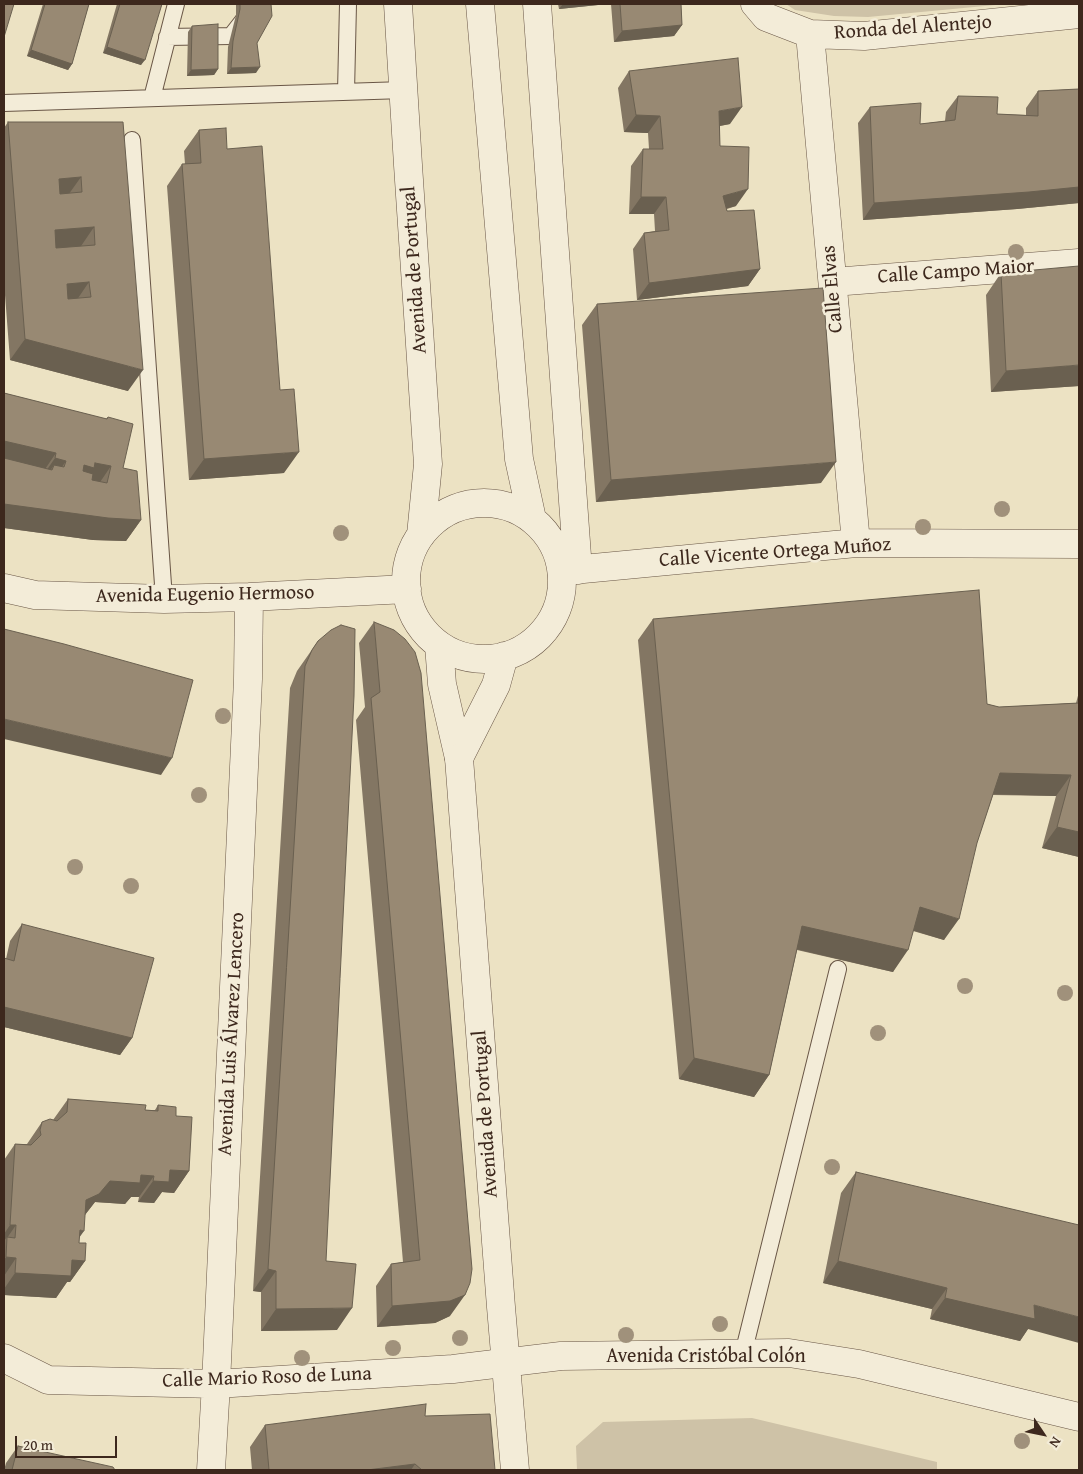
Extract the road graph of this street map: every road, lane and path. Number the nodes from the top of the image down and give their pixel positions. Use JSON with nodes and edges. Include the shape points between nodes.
{"nodes":[{"id":1,"x":176,"y":4,"type":"edge"},
{"id":2,"x":256,"y":4,"type":"edge"},
{"id":3,"x":348,"y":4,"type":"edge"},
{"id":4,"x":398,"y":4,"type":"edge"},
{"id":5,"x":480,"y":4,"type":"edge"},
{"id":6,"x":537,"y":4,"type":"edge"},
{"id":7,"x":755,"y":4,"type":"edge"},
{"id":8,"x":1079,"y":14,"type":"edge"},
{"id":9,"x":810,"y":34,"type":"junction"},
{"id":10,"x":168,"y":37,"type":"junction"},
{"id":11,"x":404,"y":90,"type":"junction"},
{"id":12,"x":346,"y":92,"type":"junction"},
{"id":13,"x":152,"y":98,"type":"junction"},
{"id":14,"x":4,"y":102,"type":"edge"},
{"id":15,"x":132,"y":140,"type":"dead end"},
{"id":16,"x":1079,"y":263,"type":"edge"},
{"id":17,"x":833,"y":282,"type":"junction"},
{"id":18,"x":532,"y":519,"type":"junction"},
{"id":19,"x":421,"y":535,"type":"junction"},
{"id":20,"x":856,"y":543,"type":"junction"},
{"id":21,"x":1079,"y":544,"type":"edge"},
{"id":22,"x":570,"y":571,"type":"junction"},
{"id":23,"x":4,"y":588,"type":"edge"},
{"id":24,"x":407,"y":588,"type":"junction"},
{"id":25,"x":249,"y":597,"type":"junction"},
{"id":26,"x":164,"y":599,"type":"junction"},
{"id":27,"x":439,"y":645,"type":"junction"},
{"id":28,"x":504,"y":656,"type":"junction"},
{"id":29,"x":459,"y":758,"type":"junction"},
{"id":30,"x":838,"y":969,"type":"dead end"},
{"id":31,"x":743,"y":1354,"type":"junction"},
{"id":32,"x":4,"y":1358,"type":"edge"},
{"id":33,"x":506,"y":1363,"type":"junction"},
{"id":34,"x":216,"y":1384,"type":"junction"},
{"id":35,"x":1079,"y":1417,"type":"edge"},
{"id":36,"x":211,"y":1470,"type":"edge"},
{"id":37,"x":515,"y":1470,"type":"edge"}],
"edges":[{"from":1,"to":10,"type":"lane"},
{"from":2,"to":10,"type":"lane","via":[[230,36]]},
{"from":3,"to":12,"type":"lane"},
{"from":4,"to":11,"type":"street","name":"Avenida de Portugal"},
{"from":5,"to":18,"type":"street","via":[[519,459]]},
{"from":6,"to":22,"type":"street"},
{"from":7,"to":9,"type":"street","name":"Ronda del Alentejo","via":[[766,16]]},
{"from":8,"to":9,"type":"street","name":"Ronda del Alentejo","via":[[864,36]]},
{"from":9,"to":17,"type":"street","name":"Calle Elvas"},
{"from":10,"to":13,"type":"lane"},
{"from":11,"to":12,"type":"lane"},
{"from":11,"to":19,"type":"street","name":"Avenida de Portugal","via":[[428,464]]},
{"from":12,"to":13,"type":"lane"},
{"from":13,"to":14,"type":"lane"},
{"from":15,"to":26,"type":"lane"},
{"from":16,"to":17,"type":"street","name":"Calle Campo Maior"},
{"from":17,"to":20,"type":"street","name":"Calle Elvas"},
{"from":18,"to":19,"type":"street","via":[[502,504],[473,504],[446,513]]},
{"from":18,"to":22,"type":"street","via":[[549,537]]},
{"from":19,"to":24,"type":"street","via":[[408,566]]},
{"from":20,"to":21,"type":"street","name":"Calle Vicente Ortega Muñoz"},
{"from":20,"to":22,"type":"street","name":"Calle Vicente Ortega Muñoz"},
{"from":22,"to":28,"type":"street","via":[[546,628],[527,646]]},
{"from":23,"to":26,"type":"street","name":"Avenida Eugenio Hermoso","via":[[35,595]]},
{"from":24,"to":25,"type":"street","name":"Avenida Eugenio Hermoso"},
{"from":24,"to":27,"type":"street","via":[[411,608],[419,624]]},
{"from":25,"to":26,"type":"street","name":"Avenida Eugenio Hermoso"},
{"from":25,"to":34,"type":"street","name":"Avenida Luis Álvarez Lencero"},
{"from":27,"to":28,"type":"street","via":[[463,656],[484,659]]},
{"from":27,"to":29,"type":"street","name":"Avenida de Portugal","via":[[442,684]]},
{"from":28,"to":29,"type":"street","via":[[496,685]]},
{"from":29,"to":33,"type":"street","name":"Avenida de Portugal"},
{"from":30,"to":31,"type":"lane"},
{"from":31,"to":33,"type":"street","name":"Avenida Cristóbal Colón","via":[[561,1356]]},
{"from":31,"to":35,"type":"street","name":"Avenida Cristóbal Colón","via":[[789,1353],[859,1364]]},
{"from":32,"to":34,"type":"street","name":"Calle Mario Roso de Luna","via":[[48,1380]]},
{"from":33,"to":34,"type":"street","name":"Calle Mario Roso de Luna"},
{"from":33,"to":37,"type":"street","name":"Avenida de Portugal"},
{"from":34,"to":36,"type":"street","name":"Avenida Luis Álvarez Lencero"}]}
